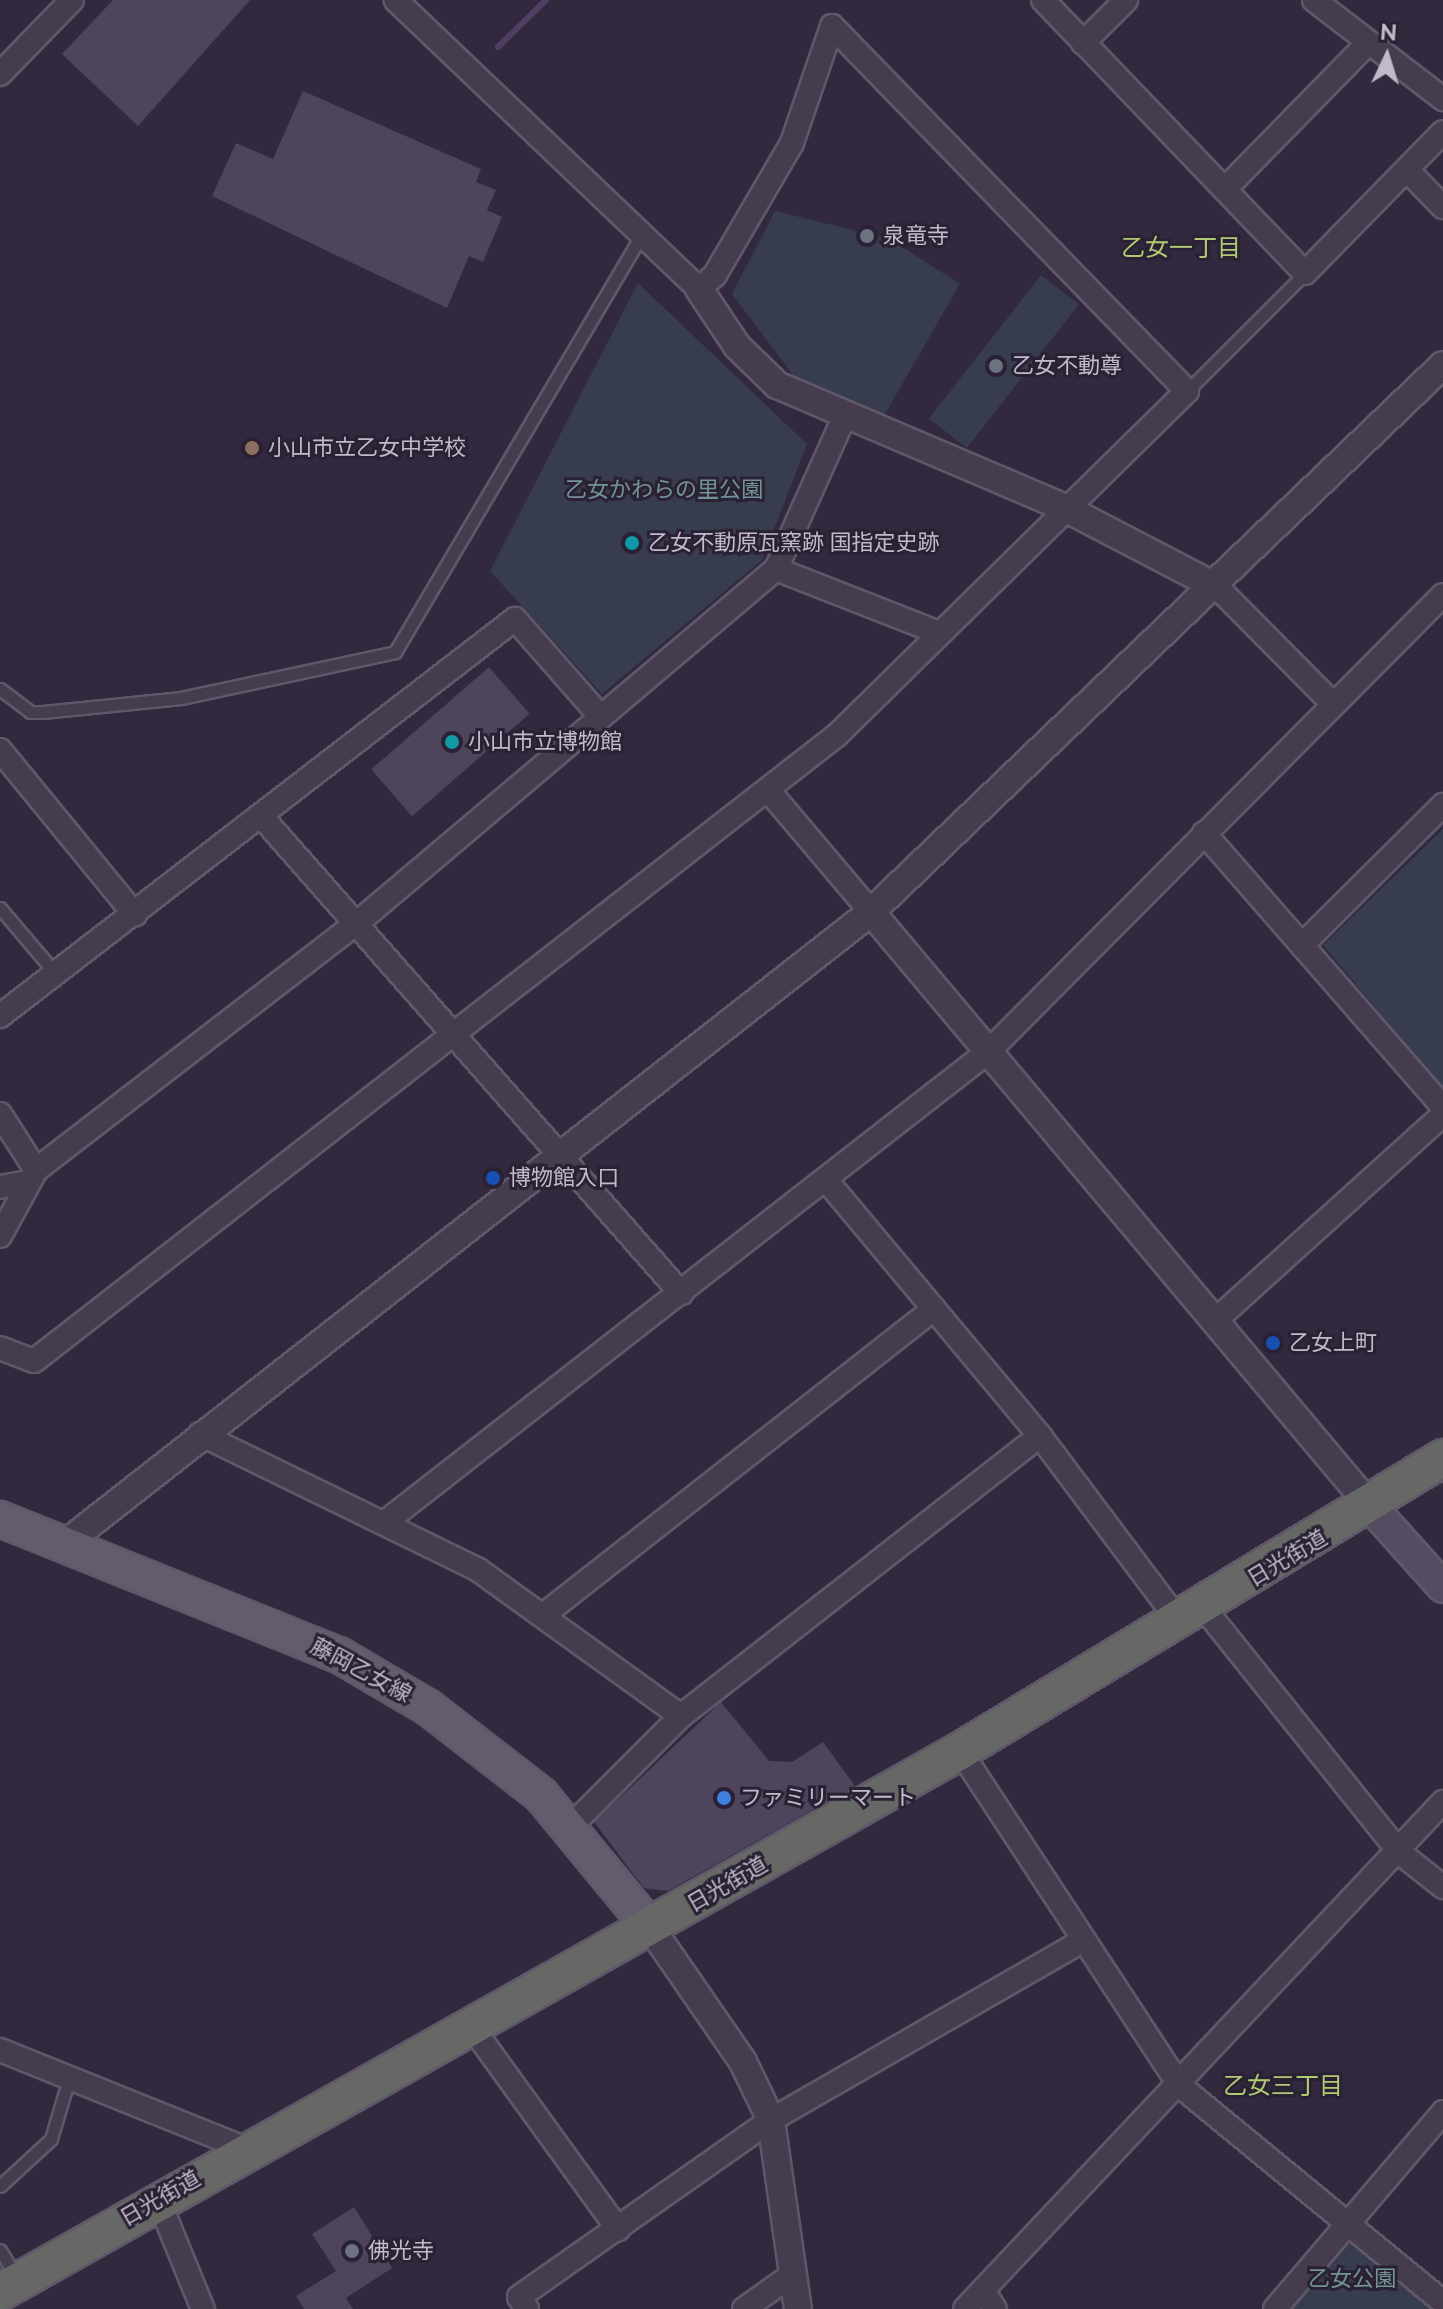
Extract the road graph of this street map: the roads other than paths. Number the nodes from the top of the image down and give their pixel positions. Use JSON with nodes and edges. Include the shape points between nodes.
{"nodes":[{"id":1,"x":72,"y":0,"type":"edge"},
{"id":2,"x":396,"y":0,"type":"edge"},
{"id":3,"x":1043,"y":0,"type":"edge"},
{"id":4,"x":1126,"y":0,"type":"edge"},
{"id":5,"x":1314,"y":0,"type":"edge"},
{"id":6,"x":1083,"y":43,"type":"junction"},
{"id":7,"x":1367,"y":44,"type":"junction"},
{"id":8,"x":0,"y":74,"type":"edge"},
{"id":9,"x":1443,"y":99,"type":"edge"},
{"id":10,"x":1443,"y":132,"type":"edge"},
{"id":11,"x":1407,"y":170,"type":"junction"},
{"id":12,"x":1225,"y":189,"type":"junction"},
{"id":13,"x":1443,"y":207,"type":"edge"},
{"id":14,"x":644,"y":233,"type":"junction"},
{"id":15,"x":1305,"y":273,"type":"junction"},
{"id":16,"x":699,"y":289,"type":"junction"},
{"id":17,"x":1443,"y":365,"type":"edge"},
{"id":18,"x":1187,"y":391,"type":"junction"},
{"id":19,"x":844,"y":418,"type":"junction"},
{"id":20,"x":1065,"y":508,"type":"junction"},
{"id":21,"x":776,"y":569,"type":"junction"},
{"id":22,"x":1217,"y":587,"type":"junction"},
{"id":23,"x":1443,"y":595,"type":"edge"},
{"id":24,"x":939,"y":633,"type":"junction"},
{"id":25,"x":0,"y":689,"type":"edge"},
{"id":26,"x":1332,"y":703,"type":"junction"},
{"id":27,"x":601,"y":717,"type":"junction"},
{"id":28,"x":0,"y":750,"type":"edge"},
{"id":29,"x":768,"y":790,"type":"junction"},
{"id":30,"x":1443,"y":805,"type":"edge"},
{"id":31,"x":261,"y":816,"type":"junction"},
{"id":32,"x":1204,"y":833,"type":"junction"},
{"id":33,"x":0,"y":908,"type":"edge"},
{"id":34,"x":871,"y":912,"type":"junction"},
{"id":35,"x":135,"y":915,"type":"junction"},
{"id":36,"x":356,"y":924,"type":"junction"},
{"id":37,"x":1302,"y":945,"type":"junction"},
{"id":38,"x":56,"y":974,"type":"junction"},
{"id":39,"x":0,"y":1016,"type":"edge"},
{"id":40,"x":454,"y":1032,"type":"junction"},
{"id":41,"x":989,"y":1051,"type":"junction"},
{"id":42,"x":1443,"y":1107,"type":"edge"},
{"id":43,"x":0,"y":1114,"type":"edge"},
{"id":44,"x":1443,"y":1115,"type":"edge"},
{"id":45,"x":560,"y":1151,"type":"junction"},
{"id":46,"x":32,"y":1176,"type":"junction"},
{"id":47,"x":826,"y":1180,"type":"junction"},
{"id":48,"x":0,"y":1187,"type":"edge"},
{"id":49,"x":0,"y":1236,"type":"edge"},
{"id":50,"x":681,"y":1293,"type":"junction"},
{"id":51,"x":934,"y":1309,"type":"junction"},
{"id":52,"x":1218,"y":1318,"type":"junction"},
{"id":53,"x":0,"y":1348,"type":"edge"},
{"id":54,"x":200,"y":1434,"type":"junction"},
{"id":55,"x":1040,"y":1436,"type":"junction"},
{"id":56,"x":1443,"y":1458,"type":"edge"},
{"id":57,"x":1372,"y":1508,"type":"junction"},
{"id":58,"x":0,"y":1519,"type":"edge"},
{"id":59,"x":384,"y":1523,"type":"junction"},
{"id":60,"x":66,"y":1543,"type":"junction"},
{"id":61,"x":1443,"y":1587,"type":"edge"},
{"id":62,"x":546,"y":1613,"type":"junction"},
{"id":63,"x":1191,"y":1614,"type":"junction"},
{"id":64,"x":681,"y":1716,"type":"junction"},
{"id":65,"x":960,"y":1751,"type":"junction"},
{"id":66,"x":1443,"y":1802,"type":"edge"},
{"id":67,"x":571,"y":1826,"type":"junction"},
{"id":68,"x":1400,"y":1853,"type":"junction"},
{"id":69,"x":1443,"y":1887,"type":"edge"},
{"id":70,"x":650,"y":1927,"type":"junction"},
{"id":71,"x":1081,"y":1942,"type":"junction"},
{"id":72,"x":471,"y":2026,"type":"junction"},
{"id":73,"x":0,"y":2050,"type":"edge"},
{"id":74,"x":70,"y":2074,"type":"junction"},
{"id":75,"x":1180,"y":2086,"type":"junction"},
{"id":76,"x":1443,"y":2112,"type":"edge"},
{"id":77,"x":771,"y":2120,"type":"junction"},
{"id":78,"x":246,"y":2149,"type":"junction"},
{"id":79,"x":0,"y":2186,"type":"edge"},
{"id":80,"x":158,"y":2199,"type":"junction"},
{"id":81,"x":1346,"y":2224,"type":"junction"},
{"id":82,"x":618,"y":2229,"type":"junction"},
{"id":83,"x":6,"y":2274,"type":"edge"},
{"id":84,"x":793,"y":2274,"type":"junction"},
{"id":85,"x":989,"y":2300,"type":"edge"},
{"id":86,"x":1443,"y":2302,"type":"edge"},
{"id":87,"x":203,"y":2309,"type":"edge"},
{"id":88,"x":527,"y":2309,"type":"edge"},
{"id":89,"x":744,"y":2309,"type":"edge"},
{"id":90,"x":798,"y":2309,"type":"edge"},
{"id":91,"x":965,"y":2309,"type":"edge"},
{"id":92,"x":1275,"y":2309,"type":"edge"}],
"edges":[{"from":1,"to":8,"type":"street"},
{"from":2,"to":14,"type":"street"},
{"from":3,"to":6,"type":"street"},
{"from":4,"to":6,"type":"street"},
{"from":5,"to":7,"type":"street"},
{"from":6,"to":12,"type":"street"},
{"from":7,"to":9,"type":"street"},
{"from":7,"to":12,"type":"street"},
{"from":10,"to":11,"type":"street"},
{"from":11,"to":13,"type":"street"},
{"from":11,"to":15,"type":"street"},
{"from":12,"to":15,"type":"street"},
{"from":14,"to":16,"type":"street"},
{"from":14,"to":25,"type":"lane","via":[[395,652],[181,698],[43,712],[30,712]]},
{"from":15,"to":18,"type":"lane"},
{"from":16,"to":18,"type":"street","via":[[715,275],[792,143],[832,26]]},
{"from":16,"to":19,"type":"street","via":[[758,371]]},
{"from":17,"to":22,"type":"street"},
{"from":18,"to":20,"type":"street"},
{"from":19,"to":20,"type":"street"},
{"from":19,"to":21,"type":"street"},
{"from":20,"to":22,"type":"street"},
{"from":20,"to":24,"type":"street"},
{"from":21,"to":24,"type":"street"},
{"from":21,"to":27,"type":"street"},
{"from":22,"to":26,"type":"street"},
{"from":22,"to":34,"type":"street"},
{"from":23,"to":26,"type":"street"},
{"from":24,"to":29,"type":"street","via":[[837,735]]},
{"from":26,"to":32,"type":"street"},
{"from":27,"to":31,"type":"street","via":[[515,619]]},
{"from":27,"to":36,"type":"street"},
{"from":28,"to":35,"type":"street"},
{"from":29,"to":34,"type":"street"},
{"from":29,"to":40,"type":"street"},
{"from":30,"to":37,"type":"street"},
{"from":31,"to":35,"type":"street"},
{"from":31,"to":36,"type":"street"},
{"from":32,"to":37,"type":"street"},
{"from":32,"to":41,"type":"street"},
{"from":33,"to":38,"type":"lane"},
{"from":34,"to":41,"type":"street"},
{"from":34,"to":45,"type":"street"},
{"from":35,"to":38,"type":"street"},
{"from":36,"to":40,"type":"street"},
{"from":36,"to":46,"type":"street"},
{"from":37,"to":42,"type":"street"},
{"from":38,"to":39,"type":"street"},
{"from":40,"to":45,"type":"street"},
{"from":40,"to":53,"type":"street","via":[[34,1361]]},
{"from":41,"to":47,"type":"street"},
{"from":41,"to":52,"type":"street"},
{"from":43,"to":46,"type":"street"},
{"from":44,"to":52,"type":"street"},
{"from":45,"to":50,"type":"street"},
{"from":45,"to":54,"type":"street"},
{"from":46,"to":48,"type":"street"},
{"from":46,"to":49,"type":"street"},
{"from":47,"to":50,"type":"street"},
{"from":47,"to":51,"type":"street"},
{"from":50,"to":59,"type":"street"},
{"from":51,"to":55,"type":"street"},
{"from":51,"to":62,"type":"street"},
{"from":52,"to":57,"type":"street"},
{"from":54,"to":59,"type":"street"},
{"from":54,"to":60,"type":"street"},
{"from":55,"to":63,"type":"street"},
{"from":55,"to":64,"type":"street"},
{"from":56,"to":57,"type":"highway","name":"日光街道"},
{"from":57,"to":61,"type":"main road"},
{"from":57,"to":63,"type":"highway","name":"日光街道"},
{"from":58,"to":60,"type":"main road","name":"藤岡乙女線"},
{"from":59,"to":62,"type":"street"},
{"from":60,"to":67,"type":"main road","name":"藤岡乙女線","via":[[339,1655],[429,1708]]},
{"from":62,"to":64,"type":"street"},
{"from":63,"to":65,"type":"highway","name":"日光街道"},
{"from":63,"to":68,"type":"street"},
{"from":64,"to":67,"type":"street"},
{"from":65,"to":70,"type":"highway","name":"日光街道"},
{"from":65,"to":71,"type":"street"},
{"from":66,"to":68,"type":"street"},
{"from":67,"to":70,"type":"main road","name":"藤岡乙女線"},
{"from":68,"to":69,"type":"street"},
{"from":68,"to":75,"type":"street"},
{"from":70,"to":72,"type":"highway","name":"日光街道"},
{"from":70,"to":77,"type":"street","via":[[743,2062]]},
{"from":71,"to":75,"type":"street"},
{"from":71,"to":77,"type":"street"},
{"from":72,"to":78,"type":"highway","name":"日光街道"},
{"from":72,"to":82,"type":"street"},
{"from":73,"to":74,"type":"street"},
{"from":74,"to":78,"type":"street"},
{"from":74,"to":79,"type":"lane","via":[[51,2139]]},
{"from":75,"to":81,"type":"street"},
{"from":75,"to":85,"type":"street"},
{"from":76,"to":81,"type":"street"},
{"from":77,"to":82,"type":"street"},
{"from":77,"to":84,"type":"street"},
{"from":78,"to":80,"type":"highway","name":"日光街道"},
{"from":80,"to":83,"type":"highway","name":"日光街道"},
{"from":80,"to":87,"type":"street"},
{"from":81,"to":86,"type":"street"},
{"from":81,"to":92,"type":"street"},
{"from":82,"to":88,"type":"street","via":[[519,2297]]},
{"from":84,"to":89,"type":"street"},
{"from":84,"to":90,"type":"street"},
{"from":85,"to":91,"type":"street"}]}
